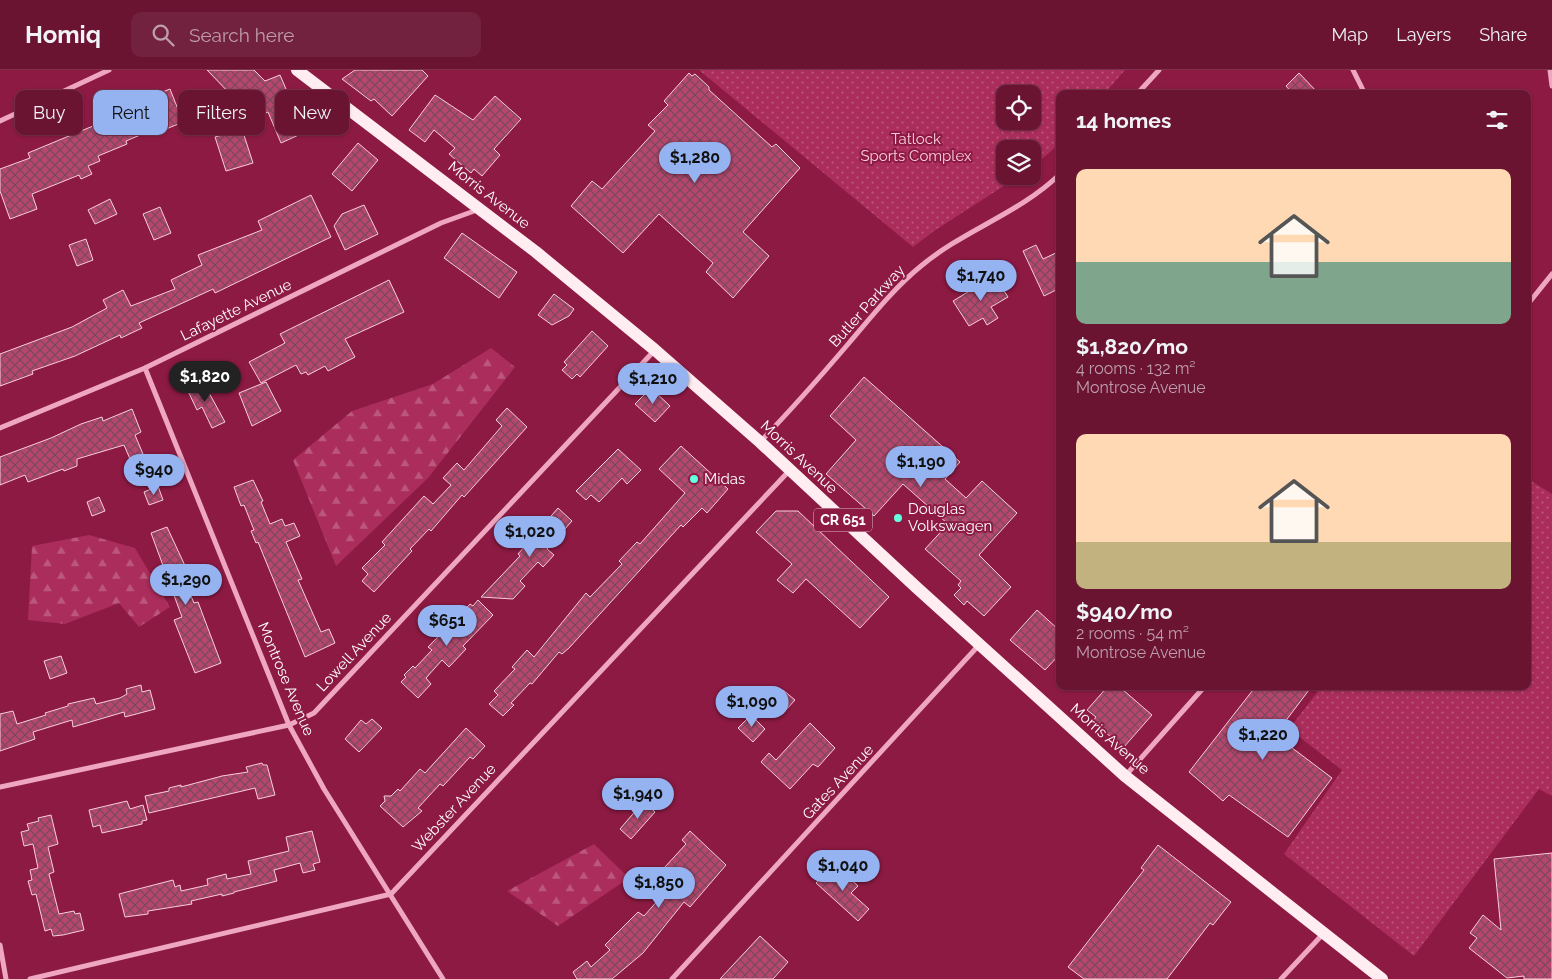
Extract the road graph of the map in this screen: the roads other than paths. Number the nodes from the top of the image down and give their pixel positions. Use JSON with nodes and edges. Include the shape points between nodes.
{"nodes":[{"id":1,"x":109,"y":70,"type":"edge"},
{"id":2,"x":297,"y":70,"type":"edge"},
{"id":3,"x":1159,"y":70,"type":"edge"},
{"id":4,"x":1353,"y":70,"type":"edge"},
{"id":5,"x":1550,"y":70,"type":"edge"},
{"id":6,"x":1552,"y":86,"type":"edge"},
{"id":7,"x":1141,"y":90,"type":"edge"},
{"id":8,"x":1362,"y":90,"type":"edge"},
{"id":9,"x":0,"y":121,"type":"edge"},
{"id":10,"x":1056,"y":177,"type":"edge"},
{"id":11,"x":479,"y":208,"type":"junction"},
{"id":12,"x":1552,"y":274,"type":"edge"},
{"id":13,"x":1531,"y":300,"type":"edge"},
{"id":14,"x":655,"y":350,"type":"junction"},
{"id":15,"x":145,"y":368,"type":"junction"},
{"id":16,"x":0,"y":428,"type":"edge"},
{"id":17,"x":760,"y":442,"type":"junction"},
{"id":18,"x":789,"y":471,"type":"junction"},
{"id":19,"x":980,"y":644,"type":"junction"},
{"id":20,"x":1201,"y":690,"type":"edge"},
{"id":21,"x":289,"y":726,"type":"junction"},
{"id":22,"x":1125,"y":776,"type":"junction"},
{"id":23,"x":0,"y":787,"type":"edge"},
{"id":24,"x":391,"y":894,"type":"junction"},
{"id":25,"x":1325,"y":932,"type":"junction"},
{"id":26,"x":0,"y":945,"type":"edge"},
{"id":27,"x":6,"y":979,"type":"edge"},
{"id":28,"x":30,"y":979,"type":"edge"},
{"id":29,"x":443,"y":979,"type":"edge"},
{"id":30,"x":672,"y":979,"type":"edge"},
{"id":31,"x":1281,"y":979,"type":"edge"},
{"id":32,"x":1382,"y":979,"type":"edge"}],
"edges":[{"from":1,"to":9,"type":"street"},
{"from":2,"to":11,"type":"main road","name":"Morris Avenue","number":"CR 651"},
{"from":3,"to":7,"type":"street"},
{"from":4,"to":8,"type":"street"},
{"from":5,"to":6,"type":"street"},
{"from":10,"to":17,"type":"street","name":"Butler Parkway","via":[[1020,204],[922,266],[875,313]]},
{"from":11,"to":14,"type":"main road","name":"Morris Avenue","number":"CR 651"},
{"from":11,"to":15,"type":"street","name":"Lafayette Avenue","via":[[441,223]]},
{"from":12,"to":13,"type":"street"},
{"from":14,"to":17,"type":"main road","name":"Morris Avenue","number":"CR 651"},
{"from":14,"to":21,"type":"street","name":"Lowell Avenue","via":[[314,713]]},
{"from":15,"to":16,"type":"street","name":"Lafayette Avenue"},
{"from":15,"to":21,"type":"street","name":"Montrose Avenue"},
{"from":17,"to":18,"type":"main road","name":"Morris Avenue","number":"CR 651"},
{"from":18,"to":19,"type":"main road","name":"Morris Avenue","number":"CR 651"},
{"from":18,"to":24,"type":"street","name":"Webster Avenue"},
{"from":19,"to":22,"type":"main road","name":"Morris Avenue","number":"CR 651"},
{"from":19,"to":30,"type":"street","name":"Gates Avenue"},
{"from":20,"to":22,"type":"street"},
{"from":21,"to":23,"type":"street","name":"Lowell Avenue"},
{"from":21,"to":24,"type":"street","name":"Montrose Avenue","via":[[324,789]]},
{"from":22,"to":25,"type":"main road","name":"Morris Avenue","number":"CR 651"},
{"from":24,"to":28,"type":"street"},
{"from":24,"to":29,"type":"street","name":"Montrose Avenue"},
{"from":25,"to":31,"type":"street"},
{"from":25,"to":32,"type":"main road","name":"Morris Avenue","number":"CR 651"},
{"from":26,"to":27,"type":"street"}]}
